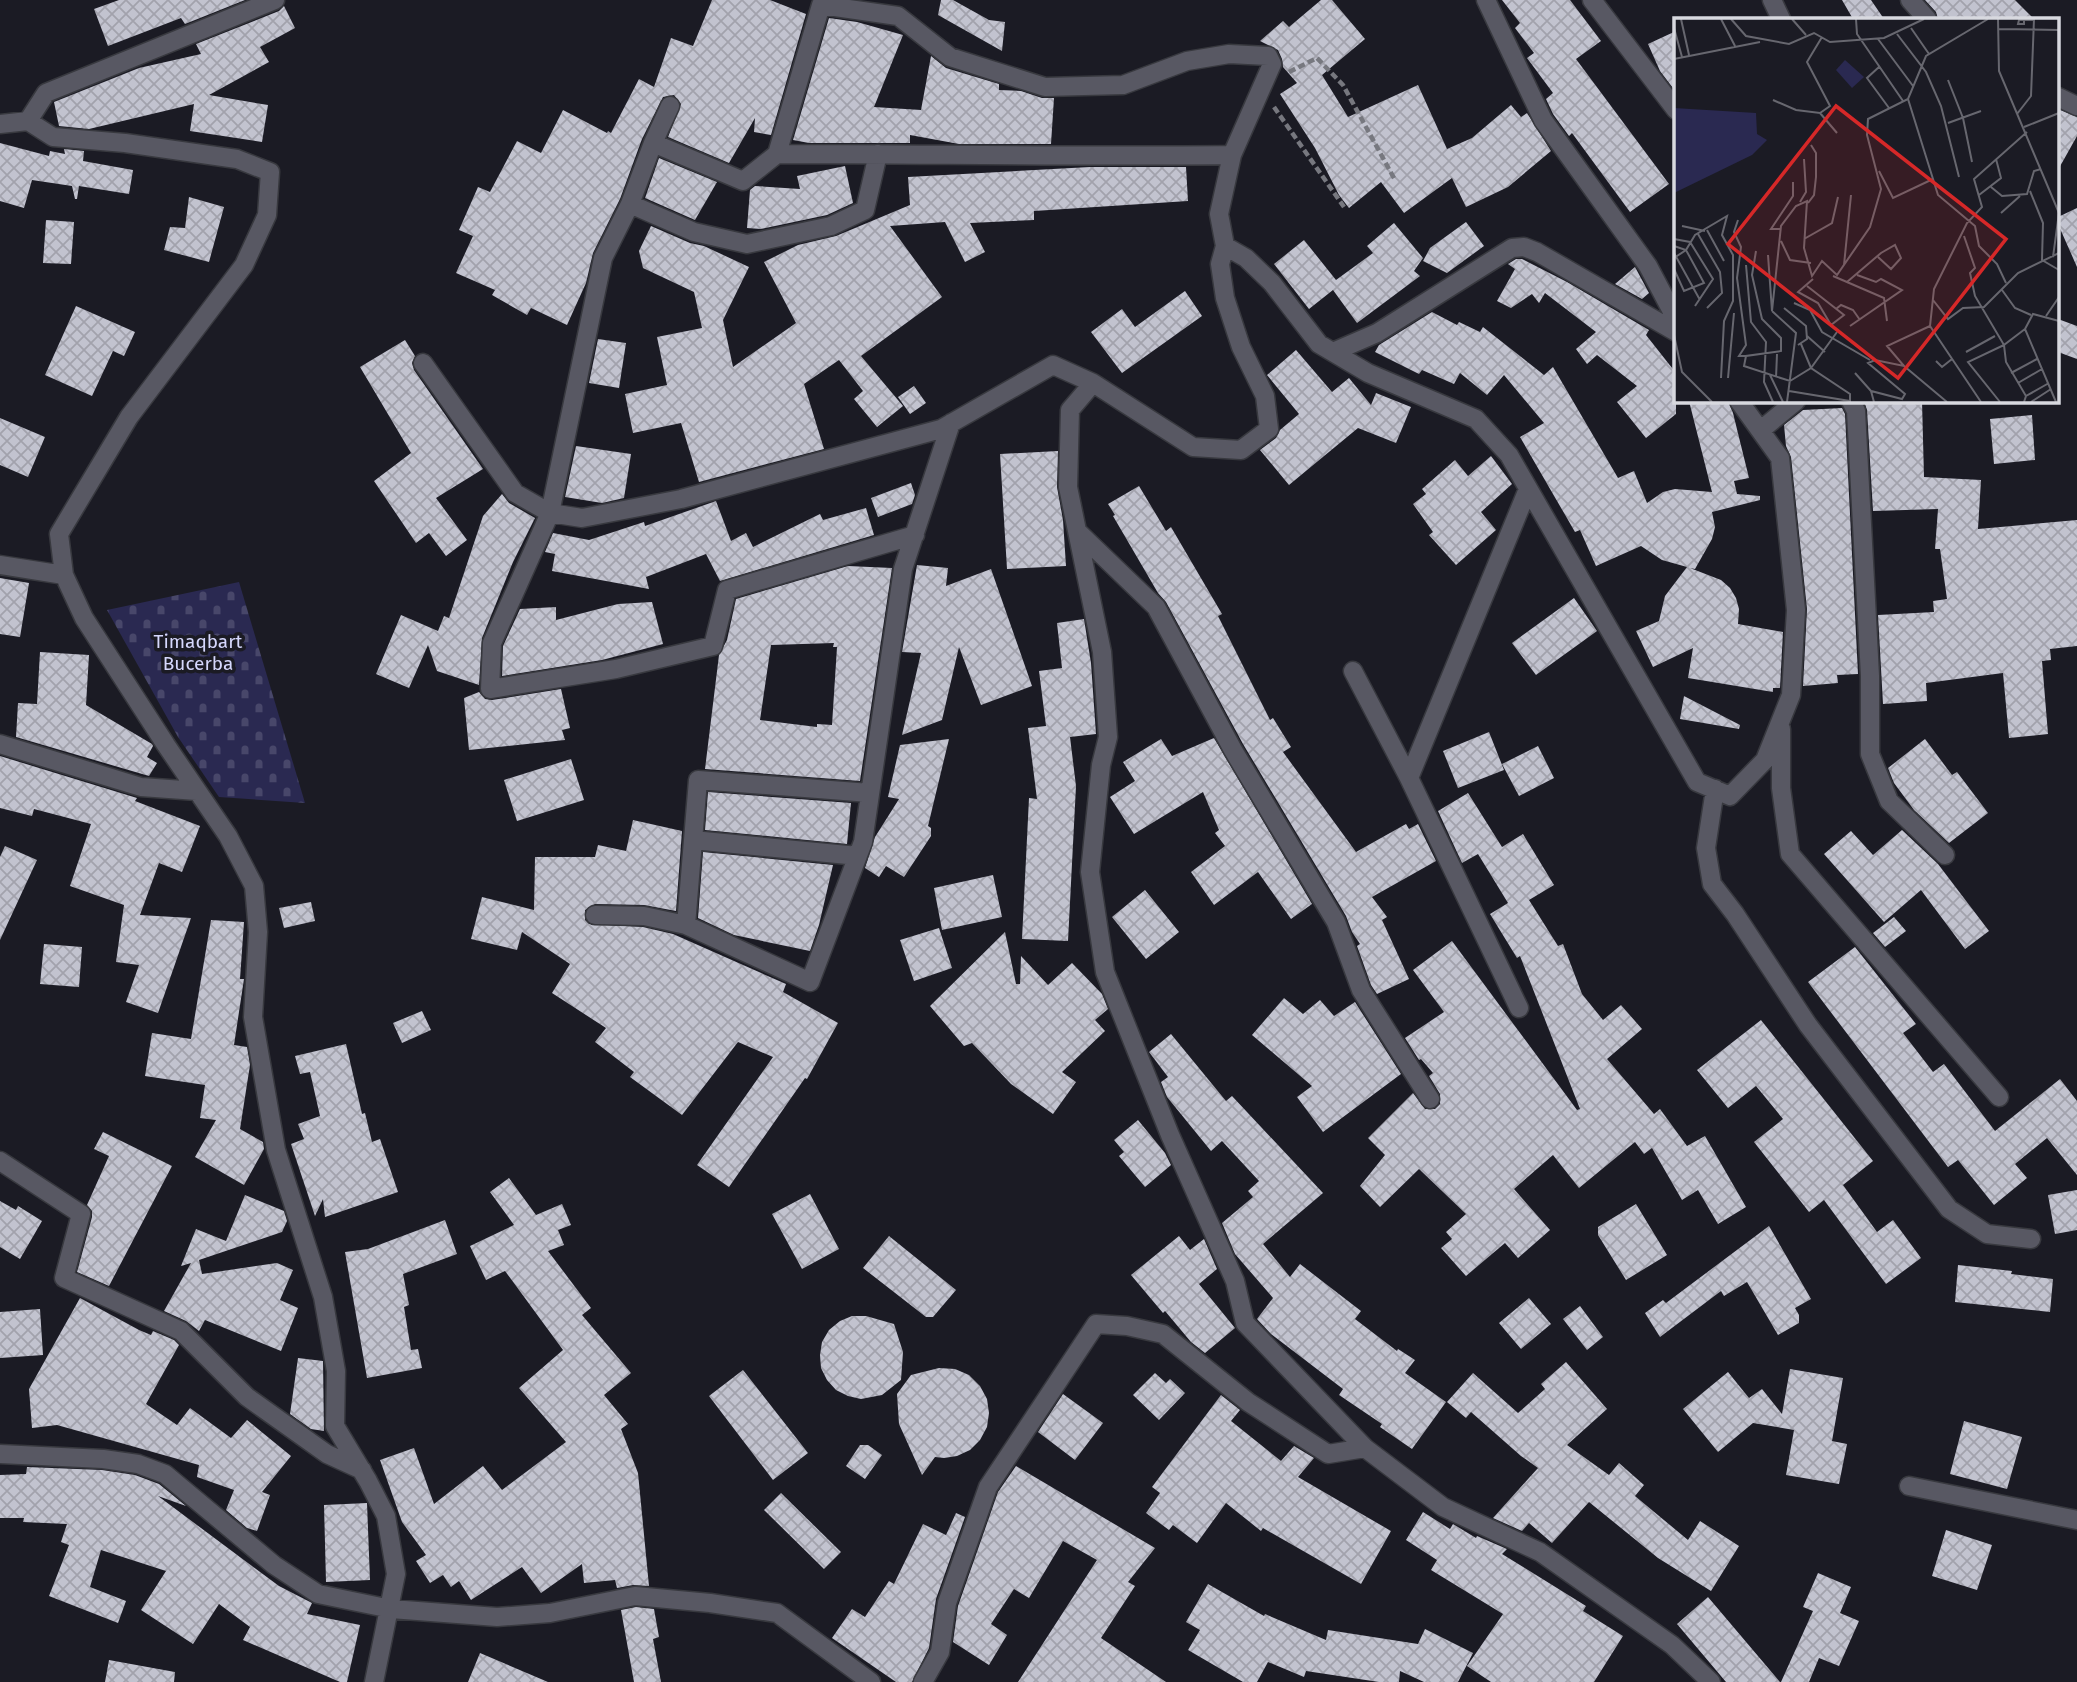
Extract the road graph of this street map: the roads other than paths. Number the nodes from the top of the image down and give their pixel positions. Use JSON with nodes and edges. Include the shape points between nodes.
{"nodes":[{"id":1,"x":275,"y":0,"type":"edge"},
{"id":2,"x":1486,"y":0,"type":"edge"},
{"id":3,"x":1772,"y":0,"type":"edge"},
{"id":4,"x":1910,"y":0,"type":"edge"},
{"id":5,"x":1603,"y":4,"type":"edge"},
{"id":6,"x":1781,"y":18,"type":"edge"},
{"id":7,"x":1926,"y":18,"type":"edge"},
{"id":8,"x":2060,"y":98,"type":"edge"},
{"id":9,"x":670,"y":106,"type":"dead end"},
{"id":10,"x":2077,"y":106,"type":"edge"},
{"id":11,"x":1674,"y":107,"type":"edge"},
{"id":12,"x":28,"y":121,"type":"junction"},
{"id":13,"x":0,"y":124,"type":"edge"},
{"id":14,"x":653,"y":144,"type":"junction"},
{"id":15,"x":777,"y":154,"type":"junction"},
{"id":16,"x":878,"y":154,"type":"junction"},
{"id":17,"x":1232,"y":155,"type":"junction"},
{"id":18,"x":630,"y":204,"type":"junction"},
{"id":19,"x":1225,"y":246,"type":"junction"},
{"id":20,"x":1674,"y":314,"type":"edge"},
{"id":21,"x":1674,"y":331,"type":"edge"},
{"id":22,"x":1332,"y":352,"type":"junction"},
{"id":23,"x":423,"y":363,"type":"dead end"},
{"id":24,"x":1093,"y":383,"type":"junction"},
{"id":25,"x":1741,"y":402,"type":"edge"},
{"id":26,"x":1795,"y":402,"type":"edge"},
{"id":27,"x":1852,"y":402,"type":"edge"},
{"id":28,"x":951,"y":423,"type":"junction"},
{"id":29,"x":1761,"y":430,"type":"junction"},
{"id":30,"x":1528,"y":489,"type":"junction"},
{"id":31,"x":550,"y":513,"type":"junction"},
{"id":32,"x":1077,"y":531,"type":"junction"},
{"id":33,"x":915,"y":535,"type":"junction"},
{"id":34,"x":0,"y":565,"type":"edge"},
{"id":35,"x":64,"y":575,"type":"junction"},
{"id":36,"x":1353,"y":671,"type":"dead end"},
{"id":37,"x":1781,"y":719,"type":"junction"},
{"id":38,"x":0,"y":744,"type":"edge"},
{"id":39,"x":1409,"y":778,"type":"junction"},
{"id":40,"x":1715,"y":789,"type":"junction"},
{"id":41,"x":197,"y":791,"type":"junction"},
{"id":42,"x":870,"y":793,"type":"junction"},
{"id":43,"x":693,"y":840,"type":"junction"},
{"id":44,"x":1945,"y":855,"type":"dead end"},
{"id":45,"x":858,"y":856,"type":"junction"},
{"id":46,"x":595,"y":915,"type":"dead end"},
{"id":47,"x":686,"y":925,"type":"junction"},
{"id":48,"x":1519,"y":1008,"type":"dead end"},
{"id":49,"x":1999,"y":1097,"type":"dead end"},
{"id":50,"x":1430,"y":1099,"type":"dead end"},
{"id":51,"x":0,"y":1161,"type":"edge"},
{"id":52,"x":2031,"y":1239,"type":"dead end"},
{"id":53,"x":1365,"y":1448,"type":"junction"},
{"id":54,"x":0,"y":1454,"type":"edge"},
{"id":55,"x":362,"y":1470,"type":"junction"},
{"id":56,"x":1909,"y":1486,"type":"dead end"},
{"id":57,"x":2077,"y":1520,"type":"edge"},
{"id":58,"x":391,"y":1609,"type":"junction"},
{"id":59,"x":374,"y":1682,"type":"edge"},
{"id":60,"x":871,"y":1682,"type":"edge"},
{"id":61,"x":923,"y":1682,"type":"edge"},
{"id":62,"x":1711,"y":1682,"type":"edge"}],
"edges":[{"from":1,"to":12,"type":"street","via":[[46,93]]},
{"from":2,"to":20,"type":"street","via":[[1543,120],[1648,266]]},
{"from":3,"to":6,"type":"street"},
{"from":4,"to":7,"type":"street"},
{"from":5,"to":11,"type":"street"},
{"from":8,"to":10,"type":"street"},
{"from":9,"to":14,"type":"street"},
{"from":12,"to":13,"type":"street"},
{"from":12,"to":35,"type":"street","via":[[53,136],[237,159],[270,173],[267,215],[244,265],[129,417],[59,534]]},
{"from":14,"to":15,"type":"street","via":[[743,181]]},
{"from":14,"to":18,"type":"street"},
{"from":15,"to":16,"type":"street"},
{"from":15,"to":17,"type":"street","via":[[821,5],[898,16],[950,57],[1045,87],[1123,85],[1187,61],[1228,54],[1268,56],[1272,64]]},
{"from":16,"to":17,"type":"street"},
{"from":16,"to":18,"type":"street","via":[[865,210],[831,226],[747,244],[694,232]]},
{"from":17,"to":19,"type":"street","via":[[1219,215]]},
{"from":18,"to":31,"type":"street","via":[[603,258]]},
{"from":19,"to":22,"type":"street","via":[[1246,258],[1272,283],[1319,344]]},
{"from":19,"to":24,"type":"street","via":[[1220,264],[1224,298],[1265,396],[1269,429],[1241,450],[1193,447]]},
{"from":21,"to":22,"type":"street","via":[[1524,247],[1512,248],[1377,333]]},
{"from":22,"to":30,"type":"street","via":[[1368,373],[1476,419],[1509,455]]},
{"from":23,"to":31,"type":"street","via":[[515,493]]},
{"from":24,"to":28,"type":"street","via":[[1053,365]]},
{"from":24,"to":32,"type":"street","via":[[1070,410],[1068,487]]},
{"from":25,"to":29,"type":"street"},
{"from":26,"to":29,"type":"street"},
{"from":27,"to":44,"type":"street","via":[[1857,425],[1870,754],[1889,801]]},
{"from":28,"to":31,"type":"street","via":[[681,499],[582,518]]},
{"from":28,"to":33,"type":"street"},
{"from":29,"to":37,"type":"street","via":[[1780,458],[1796,611],[1791,695]]},
{"from":30,"to":39,"type":"street"},
{"from":30,"to":40,"type":"street","via":[[1697,782]]},
{"from":31,"to":33,"type":"street","via":[[492,643],[490,689],[616,669],[713,646],[727,590]]},
{"from":32,"to":50,"type":"street","via":[[1156,607],[1233,750],[1336,922],[1361,990]]},
{"from":32,"to":53,"type":"street","via":[[1102,652],[1108,737],[1090,872],[1105,972],[1235,1281],[1245,1323]]},
{"from":33,"to":42,"type":"street","via":[[903,569]]},
{"from":34,"to":35,"type":"street"},
{"from":35,"to":41,"type":"street","via":[[84,618]]},
{"from":36,"to":39,"type":"street"},
{"from":37,"to":40,"type":"street","via":[[1765,760],[1730,796]]},
{"from":37,"to":49,"type":"street","via":[[1781,788],[1790,854]]},
{"from":38,"to":41,"type":"street","via":[[141,787]]},
{"from":39,"to":48,"type":"street"},
{"from":40,"to":52,"type":"street","via":[[1706,848],[1712,884],[1808,1025],[1949,1209],[1987,1234]]},
{"from":41,"to":55,"type":"street","via":[[254,886],[258,932],[253,1017],[264,1089],[276,1150],[323,1297],[336,1371],[335,1426]]},
{"from":42,"to":43,"type":"street","via":[[698,780]]},
{"from":42,"to":45,"type":"street"},
{"from":43,"to":45,"type":"street"},
{"from":43,"to":47,"type":"street"},
{"from":45,"to":47,"type":"street","via":[[810,982]]},
{"from":46,"to":47,"type":"street","via":[[644,916]]},
{"from":51,"to":55,"type":"street","via":[[81,1214],[64,1278],[181,1331],[247,1397],[327,1454]]},
{"from":53,"to":61,"type":"street","via":[[1328,1454],[1248,1402],[1163,1334],[1096,1324],[988,1487],[947,1603],[940,1652]]},
{"from":53,"to":62,"type":"street","via":[[1443,1507],[1540,1552],[1672,1645]]},
{"from":54,"to":58,"type":"street","via":[[103,1459],[165,1474],[274,1565],[318,1594]]},
{"from":55,"to":58,"type":"street","via":[[386,1516],[396,1574]]},
{"from":56,"to":57,"type":"street"},
{"from":58,"to":59,"type":"street"},
{"from":58,"to":60,"type":"street","via":[[497,1617],[550,1614],[635,1596],[777,1613]]}]}
